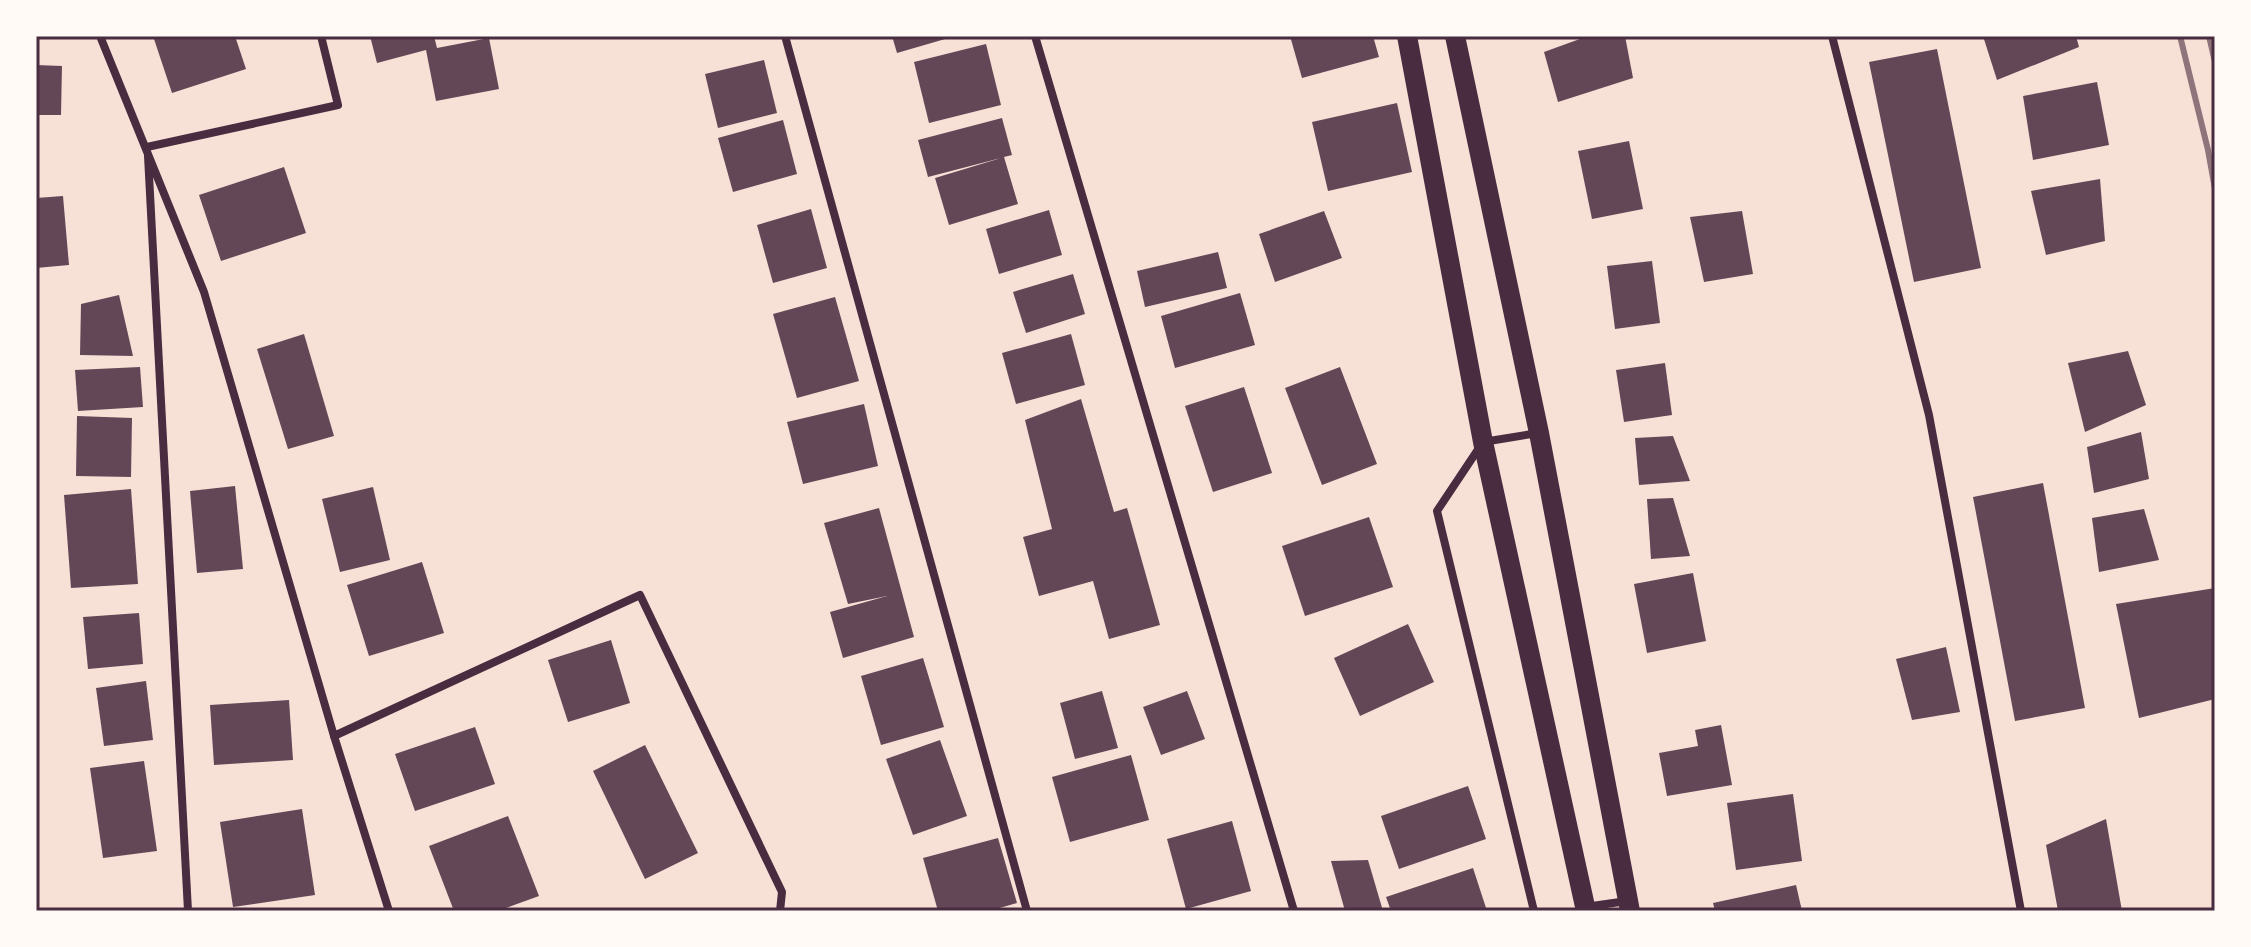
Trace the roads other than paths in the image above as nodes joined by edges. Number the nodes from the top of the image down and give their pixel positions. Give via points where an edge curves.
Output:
1 (100, 36) edge
2 (321, 36) edge
3 (785, 36) edge
4 (1035, 36) edge
5 (1407, 36) edge
6 (1455, 36) edge
7 (1832, 36) edge
8 (147, 147) junction
9 (1539, 433) junction
10 (1483, 442) junction
11 (334, 736) junction
12 (1629, 906) edge
13 (1582, 910) edge
14 (188, 911) edge
15 (389, 911) edge
16 (780, 911) edge
17 (1027, 911) edge
18 (1294, 911) edge
19 (1534, 911) edge
20 (2021, 911) edge

1 - 8 street
2 - 8 street via 338,105
3 - 17 street
4 - 18 street
5 - 10 main road
6 - 9 main road
7 - 20 street via 1929,415
8 - 11 street via 204,292
8 - 14 street
9 - 10 street
9 - 12 main road
10 - 13 main road
10 - 19 street via 1437,511
11 - 15 street
11 - 16 street via 640,595 782,892
12 - 13 street

